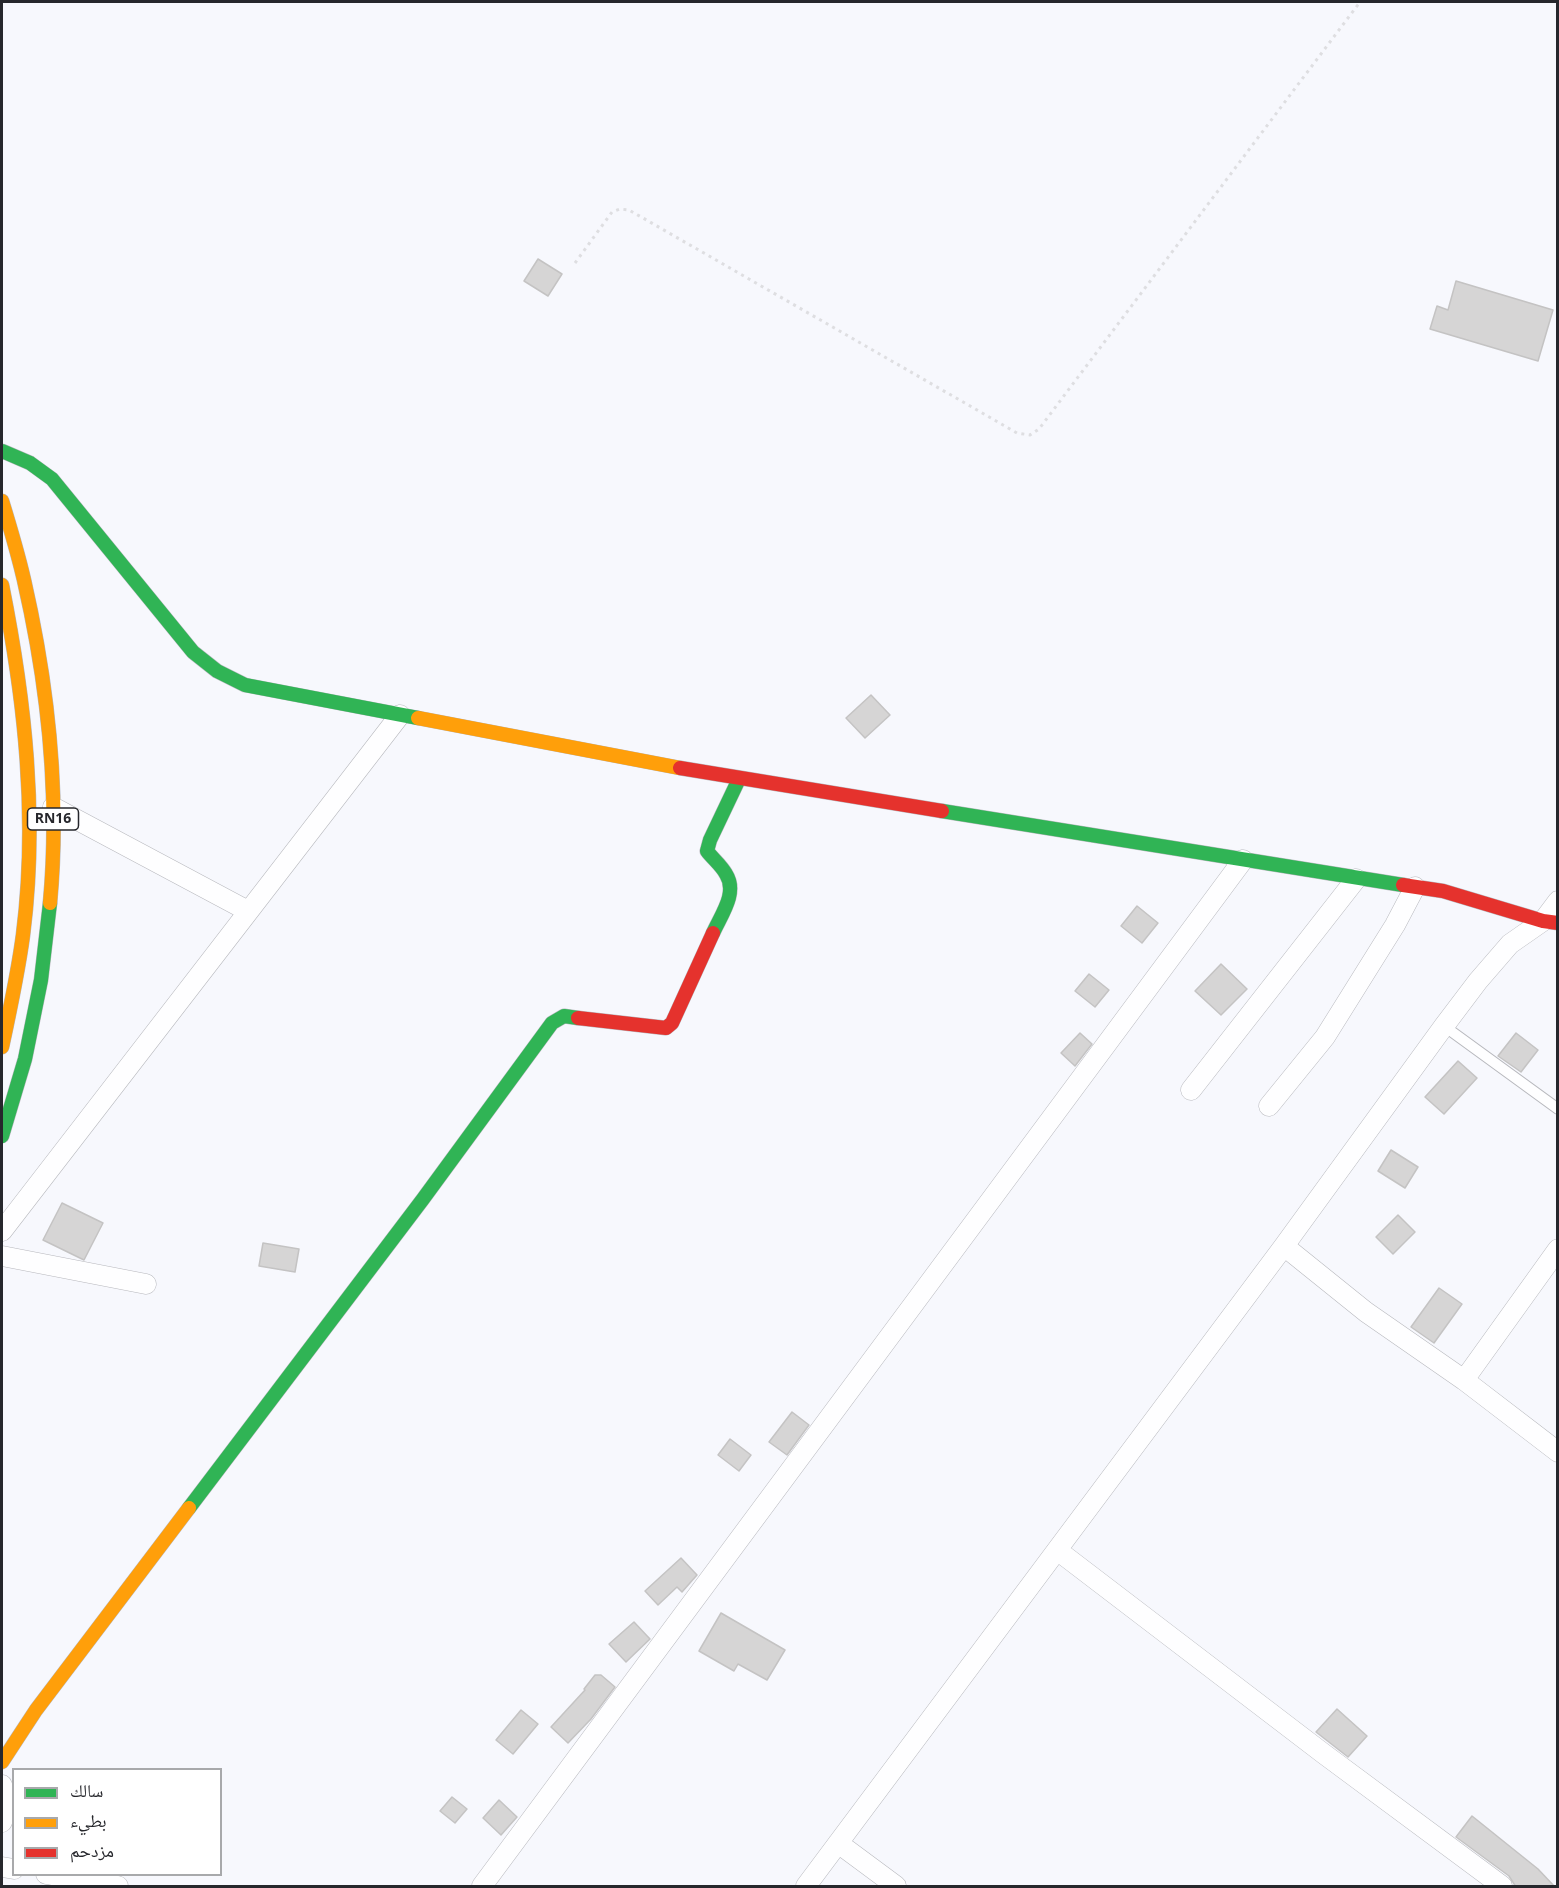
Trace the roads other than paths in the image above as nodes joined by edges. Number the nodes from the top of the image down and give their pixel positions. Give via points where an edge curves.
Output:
1 (2, 451) edge
2 (2, 501) edge
3 (2, 585) edge
4 (400, 715) junction
5 (739, 779) junction
6 (53, 807) junction
7 (1243, 860) junction
8 (1356, 879) junction
9 (1415, 887) junction
10 (1557, 901) edge
11 (249, 911) junction
12 (1550, 922) edge
13 (1444, 1026) junction
14 (2, 1047) edge
15 (1191, 1090) dead end
16 (1269, 1106) dead end
17 (1557, 1109) edge
18 (2, 1136) edge
19 (2, 1231) edge
20 (1284, 1246) junction
21 (1557, 1249) edge
22 (2, 1256) edge
23 (146, 1284) dead end
24 (1464, 1380) junction
25 (1557, 1452) edge
26 (1057, 1550) junction
27 (2, 1762) edge
28 (2, 1785) edge
29 (2, 1822) edge
30 (838, 1843) junction
31 (52, 1876) edge
32 (118, 1887) edge
33 (482, 1887) edge
34 (806, 1887) edge
35 (896, 1887) edge
36 (1502, 1887) edge

1 - 4 main road via 30,463 52,479 183,640 217,671 260,689
2 - 6 main road, RN16 via 38,643 49,724
3 - 14 main road, RN16 via 20,682 29,803 23,923
4 - 5 main road
4 - 11 street
5 - 7 main road
5 - 27 main road via 707,851 726,872 731,894 672,1023 658,1028 564,1017 552,1023 36,1710
6 - 11 street
6 - 18 main road, RN16 via 51,890 41,972 25,1053
7 - 8 main road
7 - 33 street
8 - 9 main road
8 - 15 street
9 - 12 main road via 1443,891
9 - 16 street via 1325,1037
10 - 12 street
11 - 19 street
12 - 13 street via 1510,944
13 - 17 lane
13 - 20 street
20 - 24 street via 1366,1312
20 - 26 street
21 - 24 street
22 - 23 street
24 - 25 street
26 - 30 street
26 - 36 street
28 - 29 street
30 - 34 street
30 - 35 street
31 - 32 street

